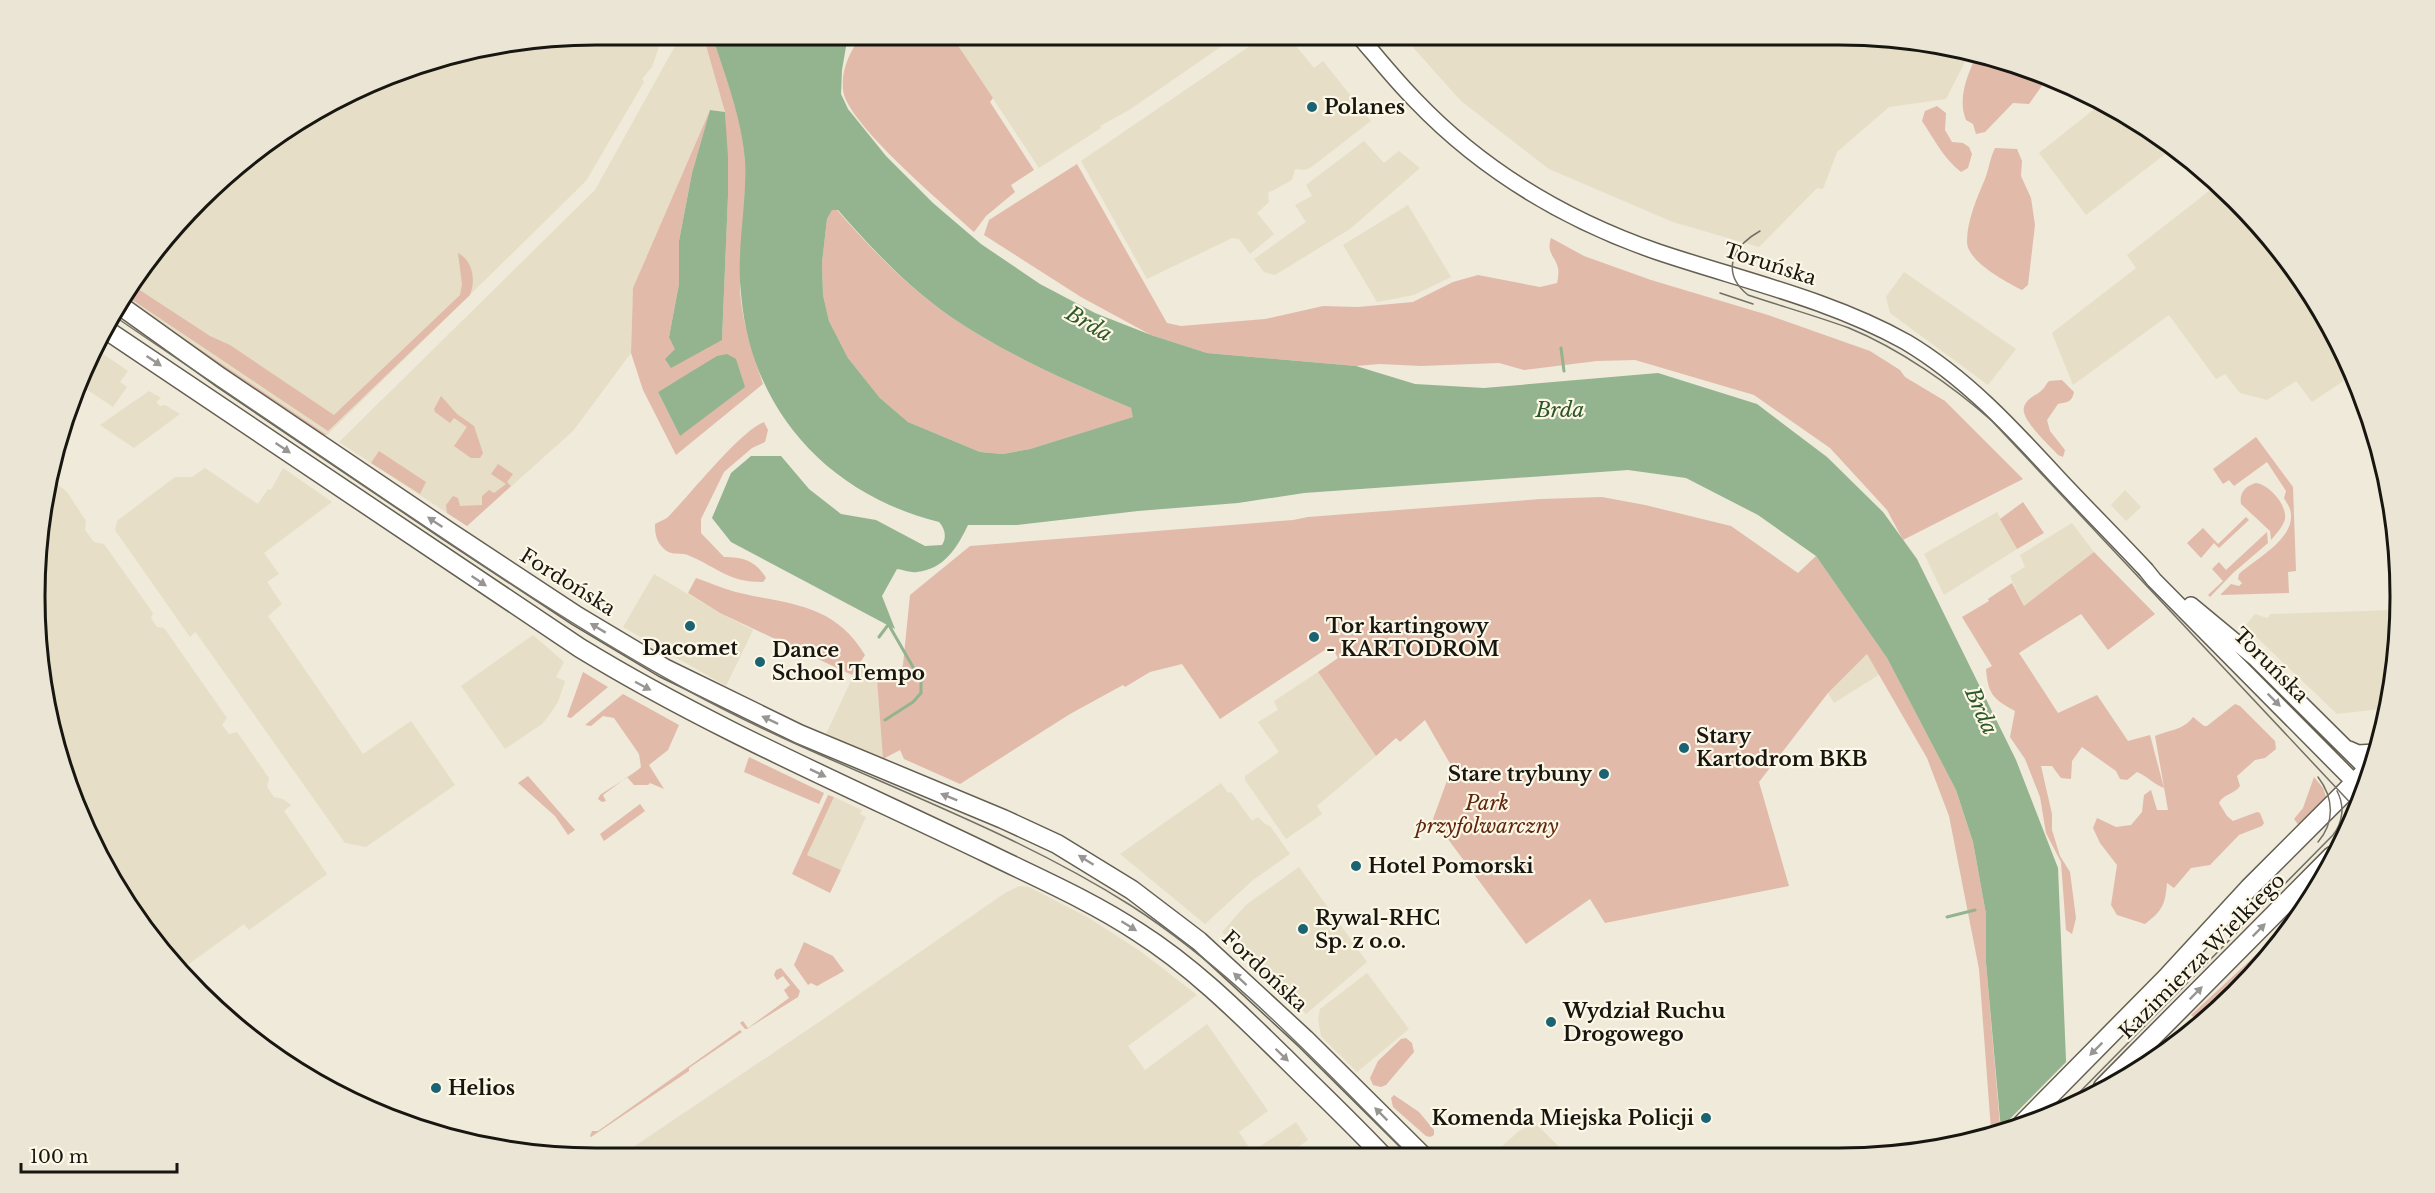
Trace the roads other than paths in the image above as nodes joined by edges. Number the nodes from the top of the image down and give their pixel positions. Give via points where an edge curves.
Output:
1 (1368, 45) edge
2 (126, 310) edge
3 (112, 334) edge
4 (2146, 570) junction
5 (2349, 749) junction
6 (2367, 752) edge
7 (2333, 760) junction
8 (2364, 763) edge
9 (2357, 785) edge
10 (2355, 789) edge
11 (2335, 800) junction
12 (2317, 870) edge
13 (2119, 1071) edge
14 (2034, 1112) edge
15 (1375, 1148) edge
16 (1415, 1148) edge

1 - 4 street, Toruńska via 1439,124 1505,177 1544,202 1637,245 1870,323 1918,350 1997,413
16 -> 2 main road, Fordońska via 1199,941 1132,890 1057,844 800,734 664,668 448,531
3 -> 15 main road via 631,679 1107,912 1188,967
4 - 5 street, Toruńska via 2255,658
4 -> 7 street, Toruńska
5 - 6 street
5 - 8 street, Toruńska
7 - 9 street, Toruńska
7 - 11 street via 2338,783
10 - 11 main road, Kazimierza Wielkiego
11 -> 14 main road, Kazimierza Wielkiego
13 -> 12 main road, Kazimierza Wielkiego

